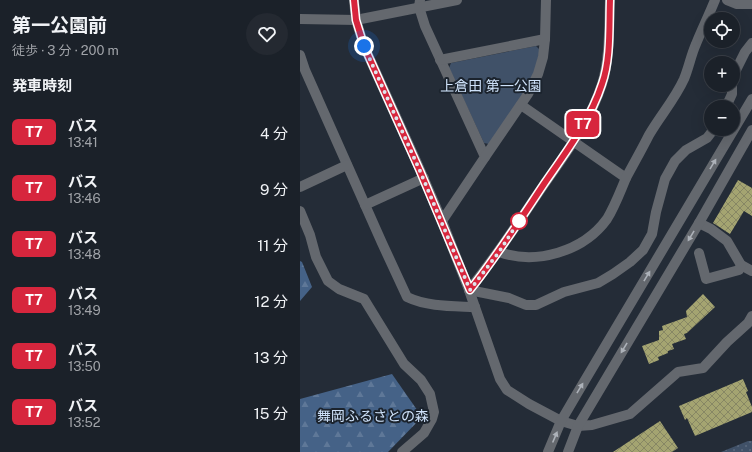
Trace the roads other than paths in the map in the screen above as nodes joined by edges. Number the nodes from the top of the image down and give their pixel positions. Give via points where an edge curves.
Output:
1 (354, 0) edge
2 (457, 0) edge
3 (546, 0) edge
4 (610, 0) edge
5 (716, 0) edge
6 (727, 0) edge
7 (419, 4) edge
8 (752, 4) edge
9 (300, 19) edge
10 (356, 20) junction
11 (545, 39) junction
12 (752, 42) edge
13 (300, 55) edge
14 (440, 60) junction
15 (740, 62) edge
16 (752, 99) edge
17 (521, 104) junction
18 (752, 130) edge
19 (709, 136) edge
20 (574, 140) junction
21 (485, 157) junction
22 (347, 165) junction
23 (424, 178) junction
24 (626, 178) junction
25 (300, 187) edge
26 (365, 205) junction
27 (300, 211) edge
28 (442, 221) junction
29 (699, 223) junction
30 (499, 252) junction
31 (699, 254) dead end
32 (741, 265) junction
33 (752, 271) edge
34 (470, 290) junction
35 (475, 307) junction
36 (752, 316) edge
37 (561, 421) junction
38 (578, 426) junction
39 (402, 452) edge
40 (548, 452) edge
41 (568, 452) edge

1 - 10 street
2 - 7 street
3 - 11 street
4 - 20 street via 610,31 603,83 594,106
5 - 24 street via 696,42 676,95 651,132
6 - 8 street via 737,4
7 - 10 street
7 - 14 street via 425,26
9 - 10 street
10 - 23 street via 364,46
11 - 14 street
11 - 17 street via 538,74
12 - 15 street
13 - 22 street
14 - 21 street
37 -> 16 street
17 - 20 street
17 - 21 street
18 - 29 street
19 - 34 street via 686,150 675,161 665,179 652,234 643,250 613,274 598,283 564,292 536,305 526,305 509,298
20 - 24 street
20 - 30 street
21 - 28 street
22 - 25 street
22 - 26 street
23 - 26 street
23 - 28 street
24 - 30 street via 606,220 575,246 541,257 510,256
26 - 35 street via 407,297 418,302
27 - 39 street via 316,257 328,281 339,289 364,299 404,364 430,394 434,412 432,419 424,433
28 - 34 street
29 - 32 street via 727,241
29 -> 38 street
30 - 34 street
31 - 32 street via 706,280 739,270
32 - 33 street
34 - 35 street
35 - 37 street via 500,379 507,390
36 - 38 street via 703,368 678,372 630,414 592,425
37 - 38 street
40 -> 37 street
38 - 41 street

